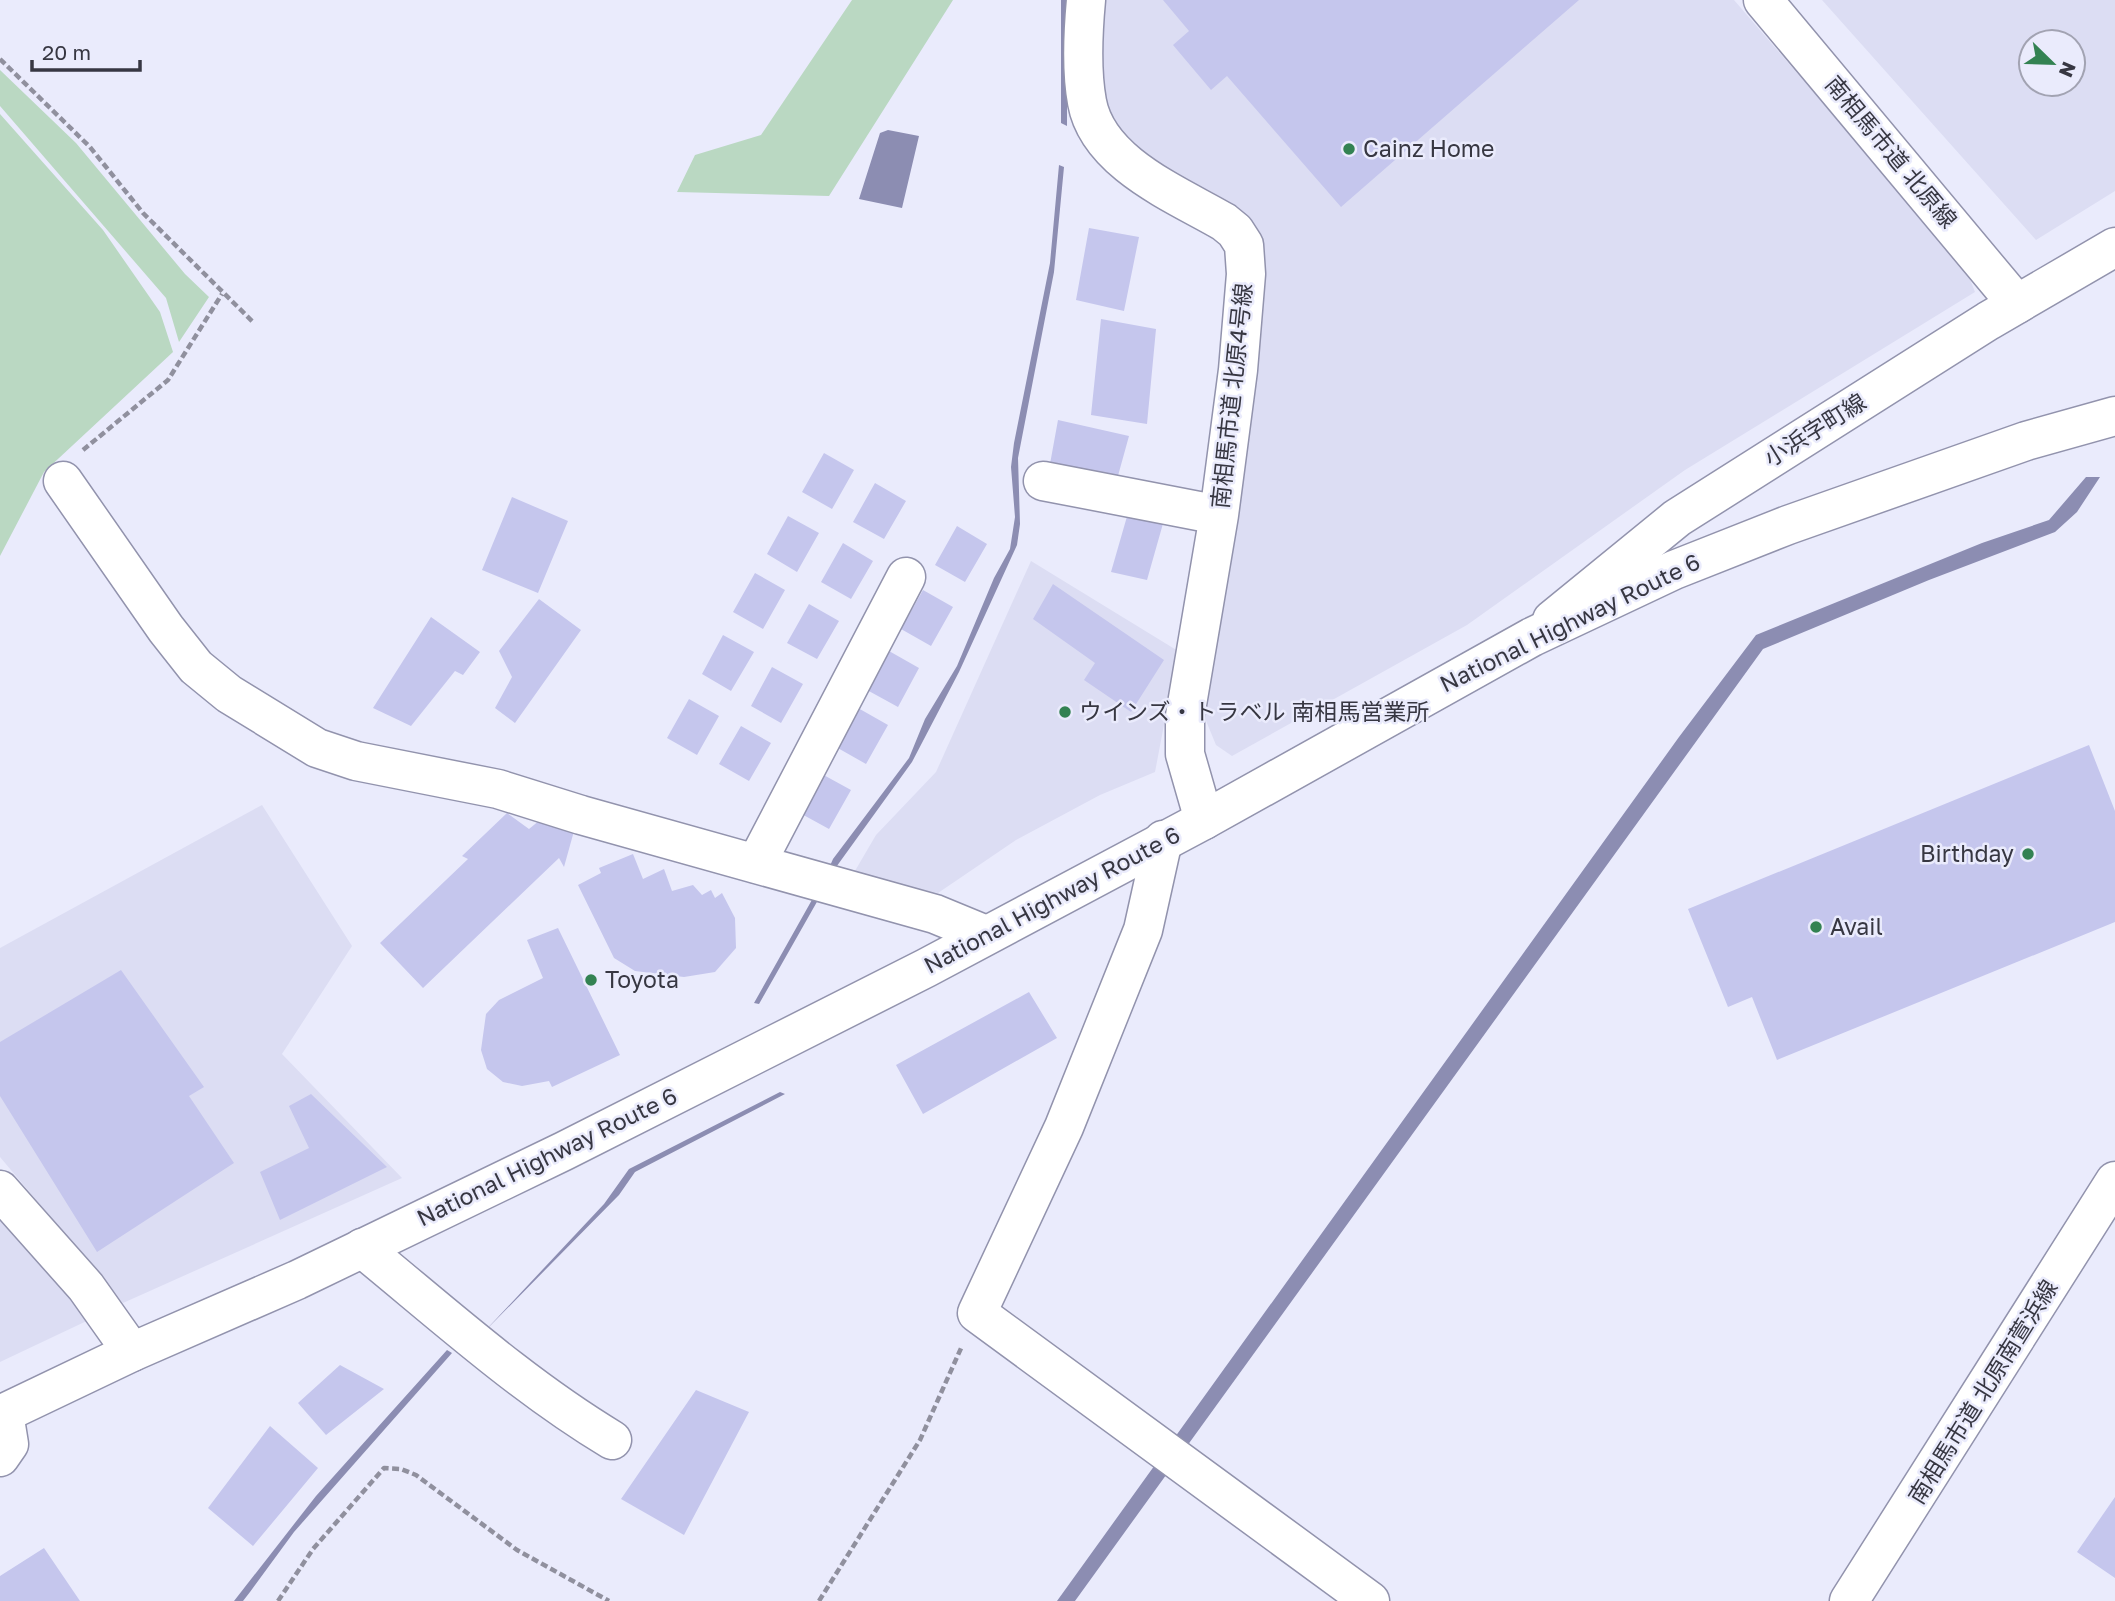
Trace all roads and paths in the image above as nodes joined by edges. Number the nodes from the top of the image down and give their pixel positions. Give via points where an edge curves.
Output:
1 (1086, 0) edge
2 (1763, 0) edge
3 (0, 60) edge
4 (2115, 247) edge
5 (222, 294) junction
6 (2017, 304) junction
7 (253, 322) dead end
8 (2115, 416) edge
9 (64, 481) joint
10 (1042, 481) dead end
11 (1219, 515) junction
12 (906, 577) dead end
13 (1531, 637) junction
14 (1204, 820) junction
15 (1163, 840) junction
16 (756, 864) junction
17 (986, 935) junction
18 (2115, 1181) edge
19 (0, 1191) edge
20 (362, 1248) junction
21 (977, 1313) junction
22 (132, 1352) junction
23 (2, 1414) edge
24 (612, 1440) dead end
25 (0, 1457) edge
26 (278, 1601) edge
27 (609, 1601) edge
28 (819, 1601) edge
29 (1370, 1601) edge
30 (1849, 1601) edge

1 - 11 main road, 南相馬市道 北原4号線 via 1087,102 1103,135 1129,164 1224,222 1244,245 1238,370
2 - 6 main road, 南相馬市道 北原線
3 - 5 path via 90,146 143,213
4 - 6 main road, 小浜字町線
5 - 7 path
5 - 9 path via 168,380 63,469
6 - 13 main road, 小浜字町線 via 1677,518
8 - 13 main road, National Highway Route 6 via 2026,441 1788,525 1674,570
9 - 16 main road via 196,667 229,694 317,748 356,761 498,789
10 - 11 main road
11 - 14 main road, 南相馬市道 北原4号線 via 1185,716 1185,754
12 - 16 main road
13 - 14 main road, National Highway Route 6
14 - 15 main road, National Highway Route 6
15 - 17 main road, National Highway Route 6
15 - 21 main road via 1143,930 1064,1127
16 - 17 main road via 935,915
17 - 20 main road, National Highway Route 6 via 564,1151
18 - 30 main road, 南相馬市道 北原南萱浜線
19 - 22 main road via 86,1287
20 - 22 main road, National Highway Route 6
20 - 24 main road via 491,1357
21 - 28 path via 920,1440
21 - 29 main road
22 - 23 main road, National Highway Route 6
23 - 25 main road via 9,1444
26 - 27 path via 313,1549 384,1468 416,1475 517,1549

